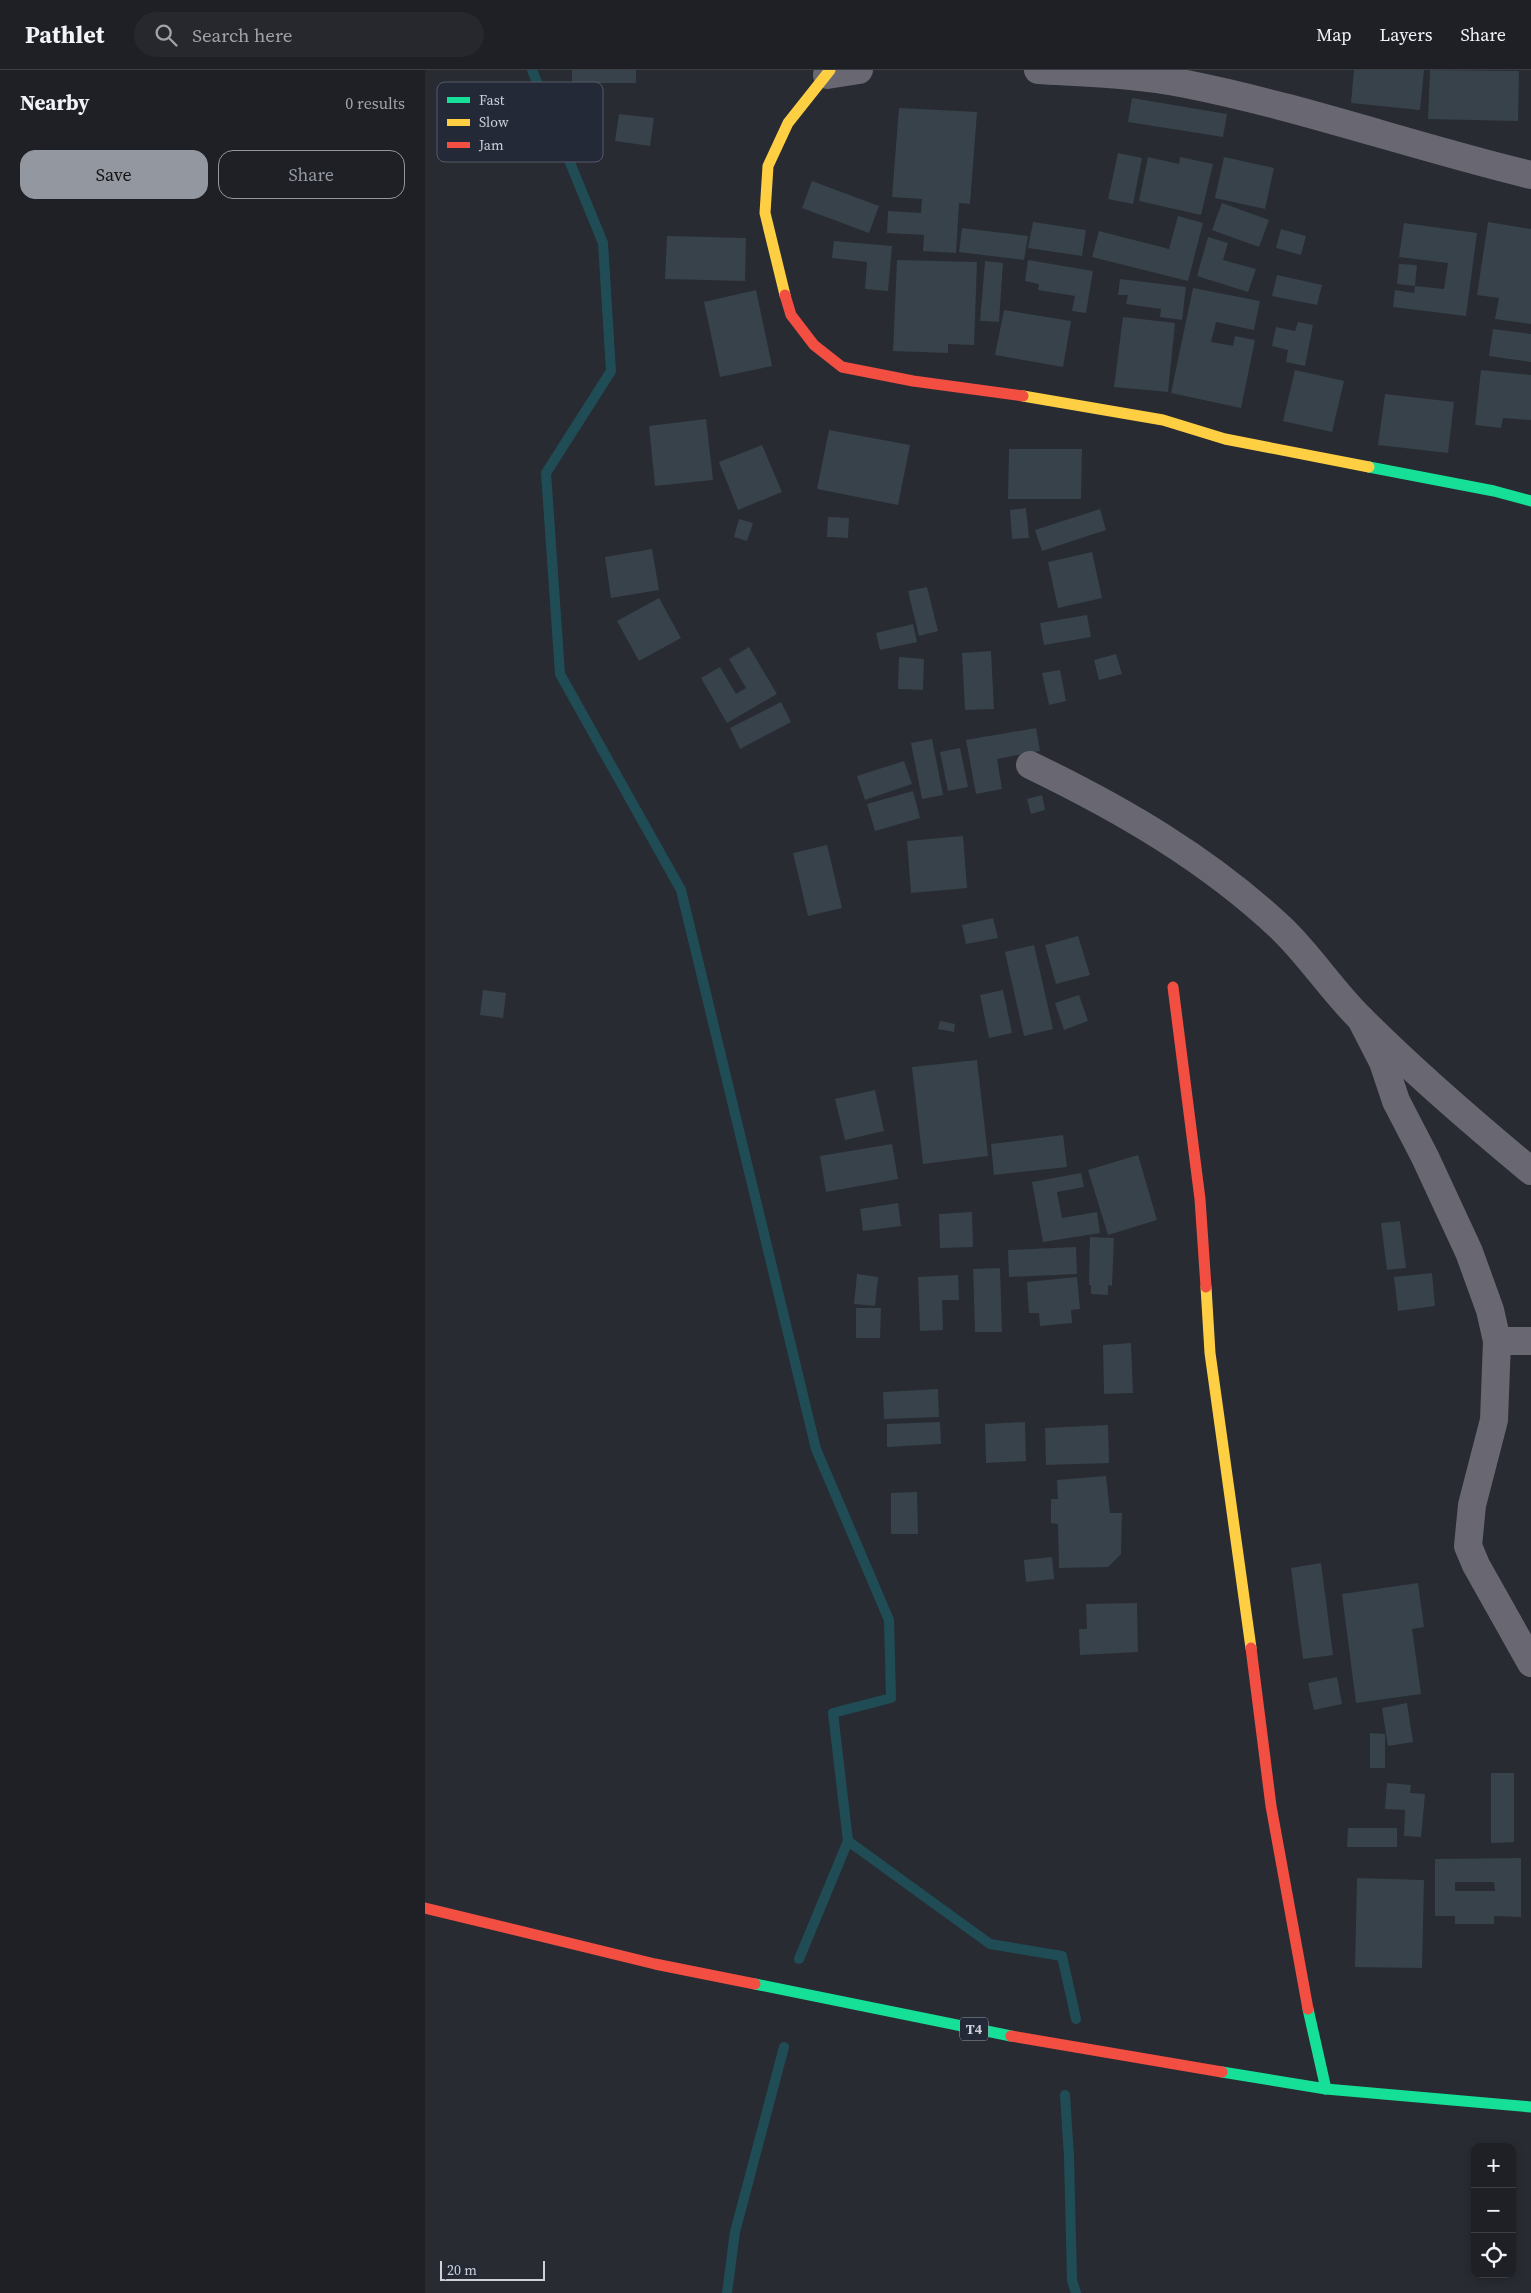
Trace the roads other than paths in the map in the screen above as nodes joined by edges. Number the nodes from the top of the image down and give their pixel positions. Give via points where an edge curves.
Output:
1 (859, 70) edge
2 (1038, 70) edge
3 (828, 73) edge
4 (1531, 175) edge
5 (1531, 501) edge
6 (1030, 765) dead end
7 (1173, 987) dead end
8 (1361, 1019) junction
9 (1531, 1170) edge
10 (1531, 1340) edge
11 (1497, 1341) junction
12 (1531, 1663) edge
13 (425, 1908) edge
14 (1326, 2089) junction
15 (1531, 2107) edge

1 - 3 street
2 - 4 street via 1184,84
3 - 5 main road via 788,123 768,166 765,213 791,315 814,345 842,367 1154,419 1225,440 1494,491
6 - 8 street via 1129,816 1221,878 1282,930
7 - 14 main road via 1200,1199 1210,1352 1271,1806 1312,2032
8 - 9 street via 1483,1131
8 - 11 street via 1383,1062 1396,1101 1469,1252 1490,1310
10 - 11 street
11 - 12 street via 1494,1420 1472,1506 1468,1546 1475,1565
13 - 14 main road, T4 via 655,1964 812,1996 1072,2048
14 - 15 main road, T4

